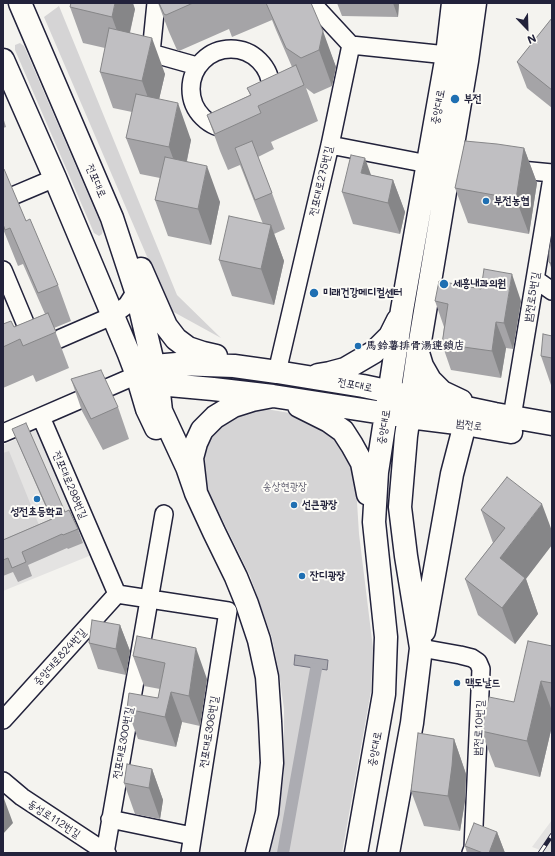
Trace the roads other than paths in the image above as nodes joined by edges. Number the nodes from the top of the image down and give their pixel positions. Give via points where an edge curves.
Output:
1 (156, 3) edge
2 (312, 3) edge
3 (454, 3) edge
4 (475, 3) edge
5 (482, 3) edge
6 (23, 4) edge
7 (471, 31) junction
8 (351, 45) junction
9 (447, 55) junction
10 (3, 60) edge
11 (197, 66) junction
12 (330, 145) junction
13 (428, 164) junction
14 (497, 168) edge
15 (552, 173) edge
16 (55, 178) junction
17 (552, 178) edge
18 (3, 200) edge
19 (112, 218) junction
20 (3, 270) edge
21 (535, 279) junction
22 (136, 291) junction
23 (552, 291) edge
24 (402, 310) junction
25 (112, 316) junction
26 (418, 353) junction
27 (234, 366) junction
28 (277, 372) junction
29 (150, 375) junction
30 (306, 377) junction
31 (390, 391) junction
32 (279, 397) junction
33 (410, 406) junction
34 (386, 413) junction
35 (41, 417) junction
36 (472, 417) junction
37 (512, 417) junction
38 (552, 424) edge
39 (3, 434) edge
40 (552, 439) edge
41 (196, 493) junction
42 (164, 514) dead end
43 (374, 522) junction
44 (117, 594) junction
45 (148, 599) junction
46 (237, 608) junction
47 (421, 648) junction
48 (3, 720) edge
49 (3, 781) edge
50 (110, 820) junction
51 (192, 836) junction
52 (106, 853) edge
53 (190, 853) edge
54 (257, 853) edge
55 (356, 853) edge
56 (388, 853) edge
57 (471, 853) edge

1 - 11 street via 151,53
2 - 8 street
3 - 9 main road, 중앙대로
4 - 7 main road, 중앙대로
5 - 7 street
6 - 19 main road, 전포대로
7 - 26 main road, 중앙대로 via 458,163
8 - 9 street
8 - 12 street, 전포대로275번길
9 - 13 main road, 중앙대로
10 - 16 main road, 전포대로
11 - 11 street via 190,84 192,104 203,120 221,129 240,129 258,120 269,104 272,85 265,66 250,53 231,48 212,53
12 - 13 street
12 - 28 street, 전포대로275번길
13 - 24 main road, 중앙대로
14 - 15 street
16 - 18 street
16 - 25 main road, 전포대로
17 - 21 street, 범전로5번길
19 - 22 main road, 전포대로
19 - 27 main road via 130,244 166,326 176,340 188,348 221,356
20 - 25 street via 36,349
21 - 23 street
21 - 37 street, 범전로5번길
22 - 25 street via 126,305
22 - 29 main road, 전포대로
24 - 30 main road via 390,336 374,352 345,369
24 - 31 main road, 중앙대로
25 - 29 main road, 전포대로 via 129,354
26 - 33 main road, 중앙대로
26 - 36 main road via 430,380
27 - 28 main road, 전포대로
27 - 29 main road, 전포대로 via 178,364
28 - 30 main road, 전포대로
29 - 32 main road, 전포대로 via 213,389
29 - 35 street
29 - 41 main road, 전포대로 via 147,409 176,470
30 - 31 main road, 전포대로
31 - 33 main road, 범전로
31 - 34 main road, 중앙대로
32 - 34 main road, 전포대로
32 - 41 main road via 252,400 233,406 215,417 202,430 192,458
32 - 43 main road via 329,421 343,431 362,463
33 - 34 main road, 범전로
33 - 36 main road, 범전로
33 - 47 main road, 중앙대로 via 400,507
34 - 43 main road, 중앙대로 via 377,472
35 - 39 street
35 - 44 street, 전포대로298번길
36 - 37 main road, 범전로
36 - 40 main road, 범전로
36 - 47 main road via 452,474
37 - 38 main road, 범전로
41 - 46 main road via 236,577
42 - 45 street, 전포대로300번길
43 - 55 main road, 중앙대로 via 386,637 384,694
44 - 45 street
44 - 48 street, 중앙대로824번길
45 - 46 street
45 - 50 street, 전포대로300번길
46 - 51 street, 전포대로306번길
46 - 54 main road via 259,640 267,677 272,763 267,813
47 - 56 main road, 중앙대로 via 412,723
47 - 57 street, 범전로10번길 via 472,658 478,662 481,669
49 - 52 street, 동성로112번길 via 22,797
50 - 51 street
50 - 52 street, 전포대로300번길
51 - 53 street, 전포대로306번길

